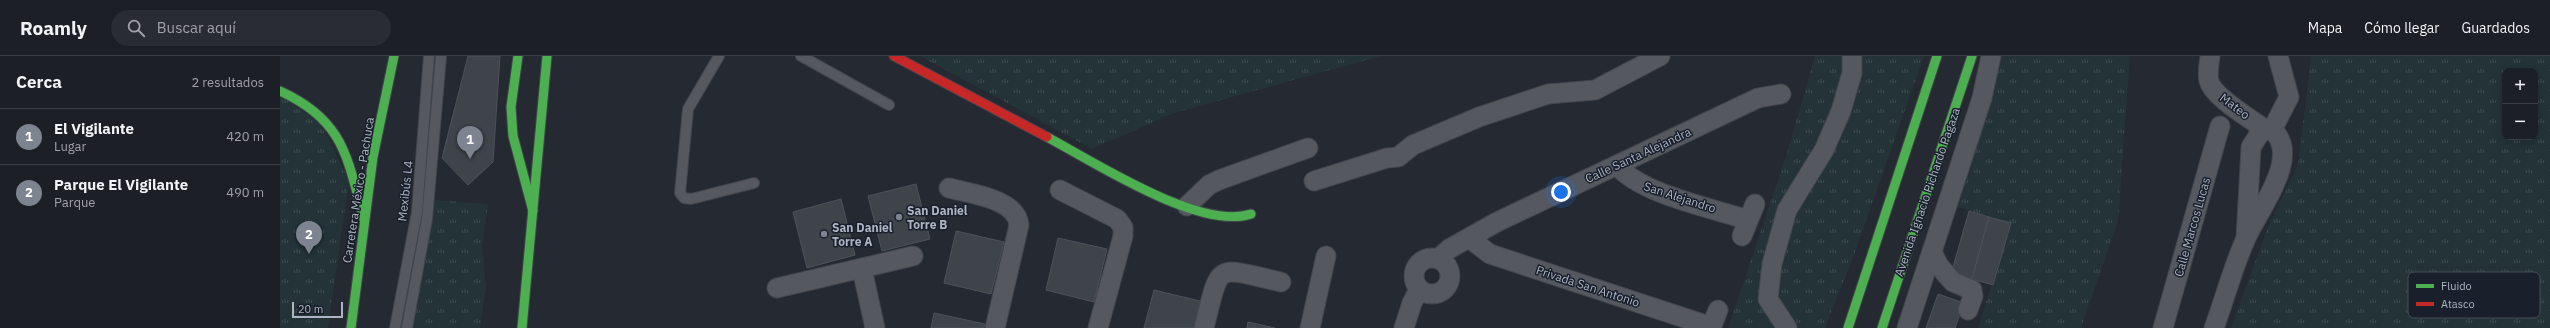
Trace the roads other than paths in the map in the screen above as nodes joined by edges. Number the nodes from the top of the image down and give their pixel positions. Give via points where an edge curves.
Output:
1 (394, 56) edge
2 (429, 56) edge
3 (441, 56) edge
4 (518, 56) edge
5 (547, 56) edge
6 (719, 56) edge
7 (801, 56) edge
8 (894, 56) edge
9 (1660, 56) edge
10 (1852, 56) edge
11 (1937, 56) edge
12 (1972, 56) edge
13 (1991, 56) edge
14 (2210, 56) edge
15 (2278, 56) edge
16 (280, 90) edge
17 (1781, 94) dead end
18 (888, 105) dead end
19 (2220, 126) dead end
20 (2268, 130) junction
21 (1308, 148) dead end
22 (1617, 165) junction
23 (1314, 181) dead end
24 (754, 183) dead end
25 (950, 188) dead end
26 (1060, 190) dead end
27 (1187, 206) junction
28 (533, 211) junction
29 (1251, 214) dead end
30 (364, 219) junction
31 (1748, 220) dead end
32 (1469, 238) junction
33 (2246, 238) junction
34 (1932, 252) junction
35 (913, 256) dead end
36 (1326, 256) dead end
37 (1438, 259) junction
38 (862, 269) junction
39 (1864, 278) junction
40 (1281, 282) dead end
41 (1953, 282) junction
42 (777, 288) dead end
43 (1420, 288) junction
44 (1918, 296) junction
45 (1968, 310) dead end
46 (1714, 322) edge
47 (351, 328) edge
48 (395, 328) edge
49 (407, 328) edge
50 (522, 328) edge
51 (875, 328) edge
52 (995, 328) edge
53 (1098, 328) edge
54 (1204, 328) edge
55 (1310, 328) edge
56 (1404, 328) edge
57 (1787, 328) edge
58 (1837, 328) edge
59 (1848, 328) edge
60 (1882, 328) edge
61 (1907, 328) edge
62 (2163, 328) edge
63 (2214, 328) edge

1 - 30 main road, Carretera México - Pachuca
2 - 48 lane, Mexibús L4 via 417,212
3 - 49 lane, Mexibús L4 via 427,219
4 - 28 main road via 511,107 512,136
5 - 28 main road
6 - 24 lane via 688,109 680,193 684,198 691,199
7 - 18 lane
8 - 27 main road via 1176,205
9 - 23 street via 1595,90 1548,94 1457,126 1413,145 1398,157 1387,158
10 - 57 street via 1852,73 1841,111 1824,150 1787,210 1772,264 1768,299
11 - 39 main road
12 - 60 main road, Avenida Ignacio Pichardo Pagaza
13 - 34 street, Avenida Ignacio Pichardo Pagaza via 1982,98
14 - 20 street, Mateo via 2209,82 2213,88 2226,101
15 - 20 street via 2289,97
16 - 30 main road via 308,104 328,122 346,159
17 - 22 street, Calle Santa Alejandra via 1758,98
19 - 62 street, Calle Marcos Lucas
20 - 33 street via 2254,141 2249,159
20 - 33 street via 2282,148 2281,168 2278,180
21 - 27 street via 1219,180 1209,185
22 - 31 street, San Alejandro via 1640,185
22 - 32 street, Calle Santa Alejandra
25 - 52 street via 1007,204 1018,218 1019,225
26 - 53 street via 1117,219 1123,226 1123,236
27 - 29 main road via 1222,218 1241,218
28 - 50 main road
30 - 47 main road, Carretera México - Pachuca
32 - 37 street, Calle Santa Alejandra via 1449,249
32 - 46 street, Privada San Antonio via 1490,254
33 - 63 street
34 - 41 street via 1939,266
34 - 44 street, Avenida Ignacio Pichardo Pagaza
35 - 38 street
36 - 55 street
37 - 43 street via 1422,260 1415,269 1414,279
37 - 43 street via 1443,262 1449,273 1447,285 1443,290 1431,293
38 - 42 street
38 - 51 street
39 - 58 main road
39 - 59 main road
40 - 54 street via 1230,270 1221,274 1216,280
41 - 44 street via 1931,288
41 - 45 street via 1972,290 1973,296
43 - 56 street
44 - 61 street, Avenida Ignacio Pichardo Pagaza

